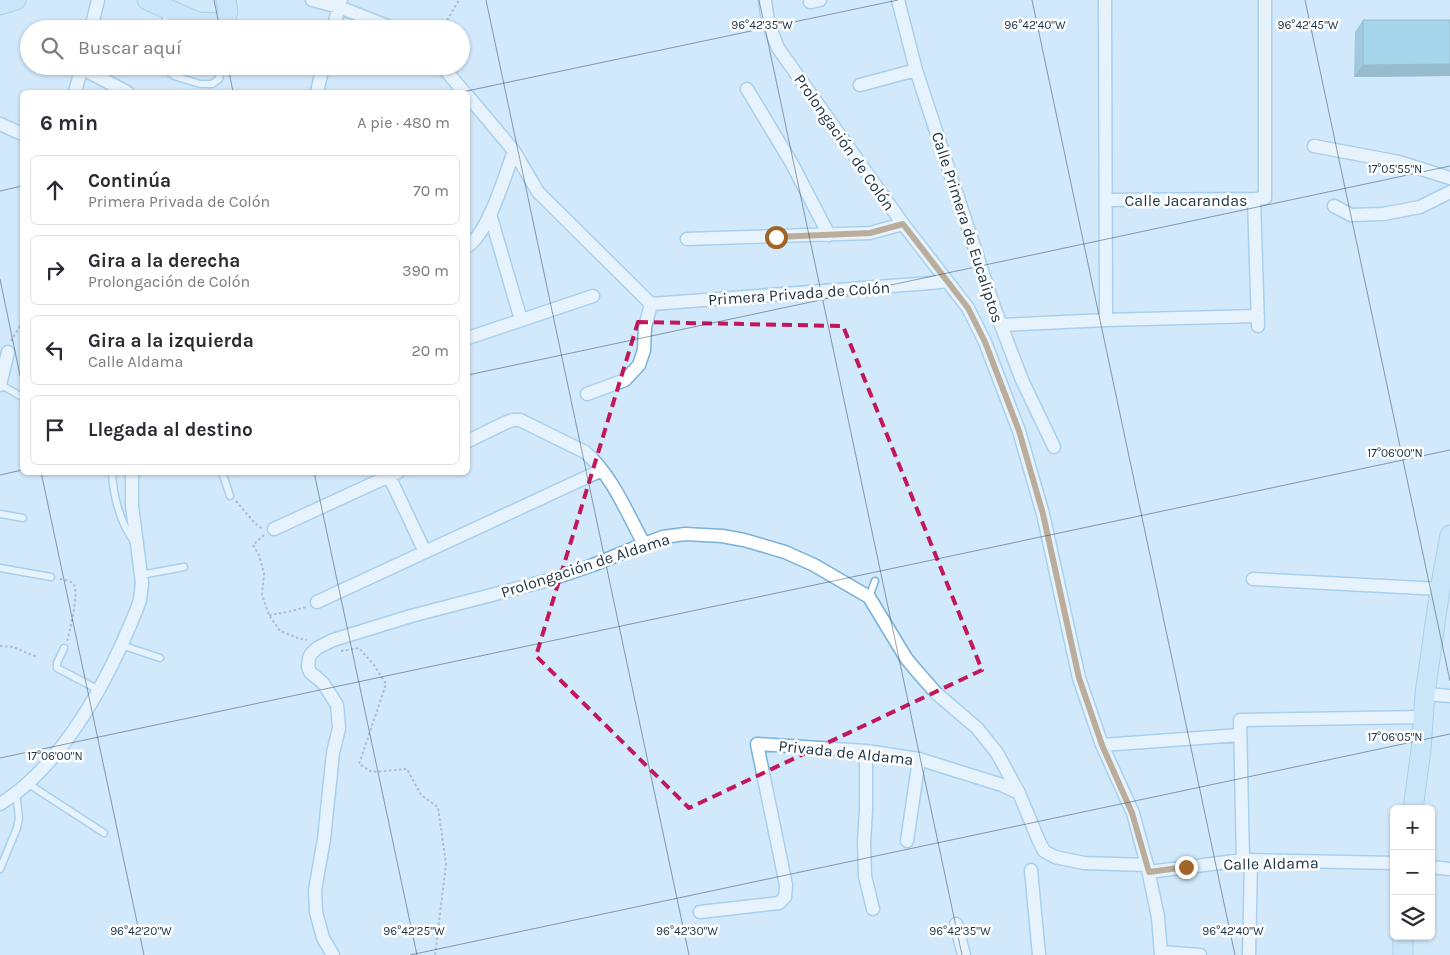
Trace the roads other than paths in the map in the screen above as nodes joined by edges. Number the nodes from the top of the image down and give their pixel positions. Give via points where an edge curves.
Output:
1 (16, 0) edge
2 (98, 0) edge
3 (147, 0) edge
4 (226, 0) edge
5 (312, 0) edge
6 (765, 0) edge
7 (898, 0) edge
8 (1106, 0) edge
9 (1265, 0) edge
10 (340, 3) edge
11 (0, 5) edge
12 (170, 10) junction
13 (93, 20) edge
14 (166, 20) edge
15 (193, 20) edge
16 (224, 20) edge
17 (335, 20) edge
18 (376, 20) edge
19 (916, 70) junction
20 (78, 75) edge
21 (95, 75) edge
22 (173, 75) edge
23 (220, 75) edge
24 (322, 75) edge
25 (450, 75) edge
26 (860, 85) dead end
27 (747, 89) dead end
28 (75, 90) edge
29 (124, 90) edge
30 (318, 90) edge
31 (462, 90) edge
32 (470, 98) edge
33 (0, 124) edge
34 (20, 133) edge
35 (1314, 146) dead end
36 (514, 151) junction
37 (1450, 178) edge
38 (1450, 192) edge
39 (1260, 199) junction
40 (1107, 200) junction
41 (1334, 206) dead end
42 (490, 214) junction
43 (903, 224) junction
44 (829, 235) junction
45 (687, 239) dead end
46 (470, 244) edge
47 (947, 281) junction
48 (593, 296) dead end
49 (651, 304) junction
50 (521, 320) junction
51 (1106, 320) junction
52 (1001, 325) junction
53 (470, 337) edge
54 (8, 352) dead end
55 (0, 385) edge
56 (587, 394) dead end
57 (20, 396) edge
58 (470, 439) edge
59 (1054, 447) dead end
60 (602, 470) junction
61 (112, 475) edge
62 (132, 475) edge
63 (223, 475) edge
64 (391, 475) edge
65 (393, 475) edge
66 (230, 496) road end
67 (0, 514) edge
68 (23, 518) dead end
69 (274, 529) dead end
70 (1450, 535) edge
71 (137, 544) junction
72 (644, 544) junction
73 (425, 552) junction
74 (184, 567) dead end
75 (0, 568) edge
76 (141, 575) junction
77 (51, 577) road end
78 (1253, 578) dead end
79 (875, 581) dead end
80 (1440, 589) junction
81 (869, 597) junction
82 (317, 602) road end
83 (121, 645) junction
84 (64, 648) road end
85 (160, 658) dead end
86 (99, 690) junction
87 (1425, 694) junction
88 (1450, 696) edge
89 (1424, 717) junction
90 (1240, 735) junction
91 (1102, 745) junction
92 (866, 751) junction
93 (919, 759) junction
94 (27, 783) junction
95 (16, 793) junction
96 (1019, 793) junction
97 (0, 804) edge
98 (1413, 805) edge
99 (104, 833) dead end
100 (906, 841) dead end
101 (1247, 860) junction
102 (1390, 863) edge
103 (1435, 867) edge
104 (1148, 868) junction
105 (0, 869) edge
106 (1450, 869) edge
107 (1032, 870) dead end
108 (873, 908) dead end
109 (700, 912) dead end
110 (956, 924) dead end
111 (1403, 940) edge
112 (1161, 953) edge
113 (333, 955) edge
114 (964, 955) edge
115 (1039, 955) edge
116 (1200, 955) edge
117 (1248, 955) edge
118 (1403, 955) edge

1 - 11 street
2 - 13 street
3 - 12 street
4 - 16 street via 228,12
5 - 10 street
6 - 43 street, Prolongación de Colón via 768,22 778,48
7 - 19 street, Calle Primera de Eucaliptos
8 - 40 street
9 - 39 street
10 - 17 street
10 - 18 street
12 - 14 lane
12 - 15 street
19 - 26 street
19 - 52 street, Calle Primera de Eucaliptos
20 - 28 street
21 - 29 street
22 - 23 lane via 200,84 212,84
24 - 30 street
25 - 31 street
27 - 44 street via 791,162
32 - 36 street
33 - 34 street
35 - 37 street via 1399,162
36 - 42 street
36 - 49 street via 538,192
38 - 41 street via 1420,207 1383,214 1351,214
39 - 40 street, Calle Jacarandas
39 - 51 street via 1258,321
40 - 51 street
42 - 46 street
42 - 50 street
43 - 44 street via 870,233
43 - 47 street, Prolongación de Colón
44 - 45 street
47 - 49 street, Primera Privada de Colón
47 - 91 street, Prolongación de Colón via 968,308 985,342 1019,431 1043,514 1079,678
48 - 50 street
49 - 56 street via 640,365 625,380
50 - 53 street
51 - 52 street
52 - 59 street, Calle Primera de Eucaliptos via 1022,380
54 - 55 street
55 - 57 lane
58 - 60 street via 507,422 520,420 585,452
60 - 72 street
60 - 73 street
61 - 71 lane via 115,497 126,529
62 - 71 street
63 - 66 lane
64 - 69 street
65 - 73 street
67 - 68 lane
70 - 80 street
71 - 76 street
72 - 81 street, Prolongación de Aldama via 685,534 744,540 800,558
72 - 113 street, Prolongación de Aldama via 549,580 411,616 325,643 311,654 310,672 323,682 337,705 339,728 315,890 316,912 323,938
73 - 82 street
74 - 76 lane
75 - 77 lane
76 - 83 street via 140,600
78 - 80 street
79 - 81 lane
80 - 87 street
81 - 96 street, Prolongación de Aldama via 906,658 930,687 977,728 997,753
83 - 85 lane
83 - 86 street
84 - 86 lane via 58,668
86 - 94 street via 55,754
87 - 88 street
87 - 89 street
89 - 90 street via 1240,720
89 - 98 street
90 - 91 street
90 - 101 street
91 - 104 street, Prolongación de Colón via 1132,813
92 - 93 street, Privada de Aldama
92 - 108 street via 865,876
92 - 109 street, Privada de Aldama via 758,744 786,885 785,898 779,902
93 - 96 street, Privada de Aldama
93 - 100 street
94 - 95 street
94 - 99 lane
95 - 97 street
95 - 105 lane via 17,828
96 - 104 street, Prolongación de Aldama via 1041,846 1049,854 1066,860
101 - 102 street, Calle Aldama
101 - 104 street, Calle Aldama
101 - 117 street
103 - 106 street
104 - 112 street, Prolongación de Colón
107 - 115 street
110 - 114 street
111 - 118 street
112 - 116 street

